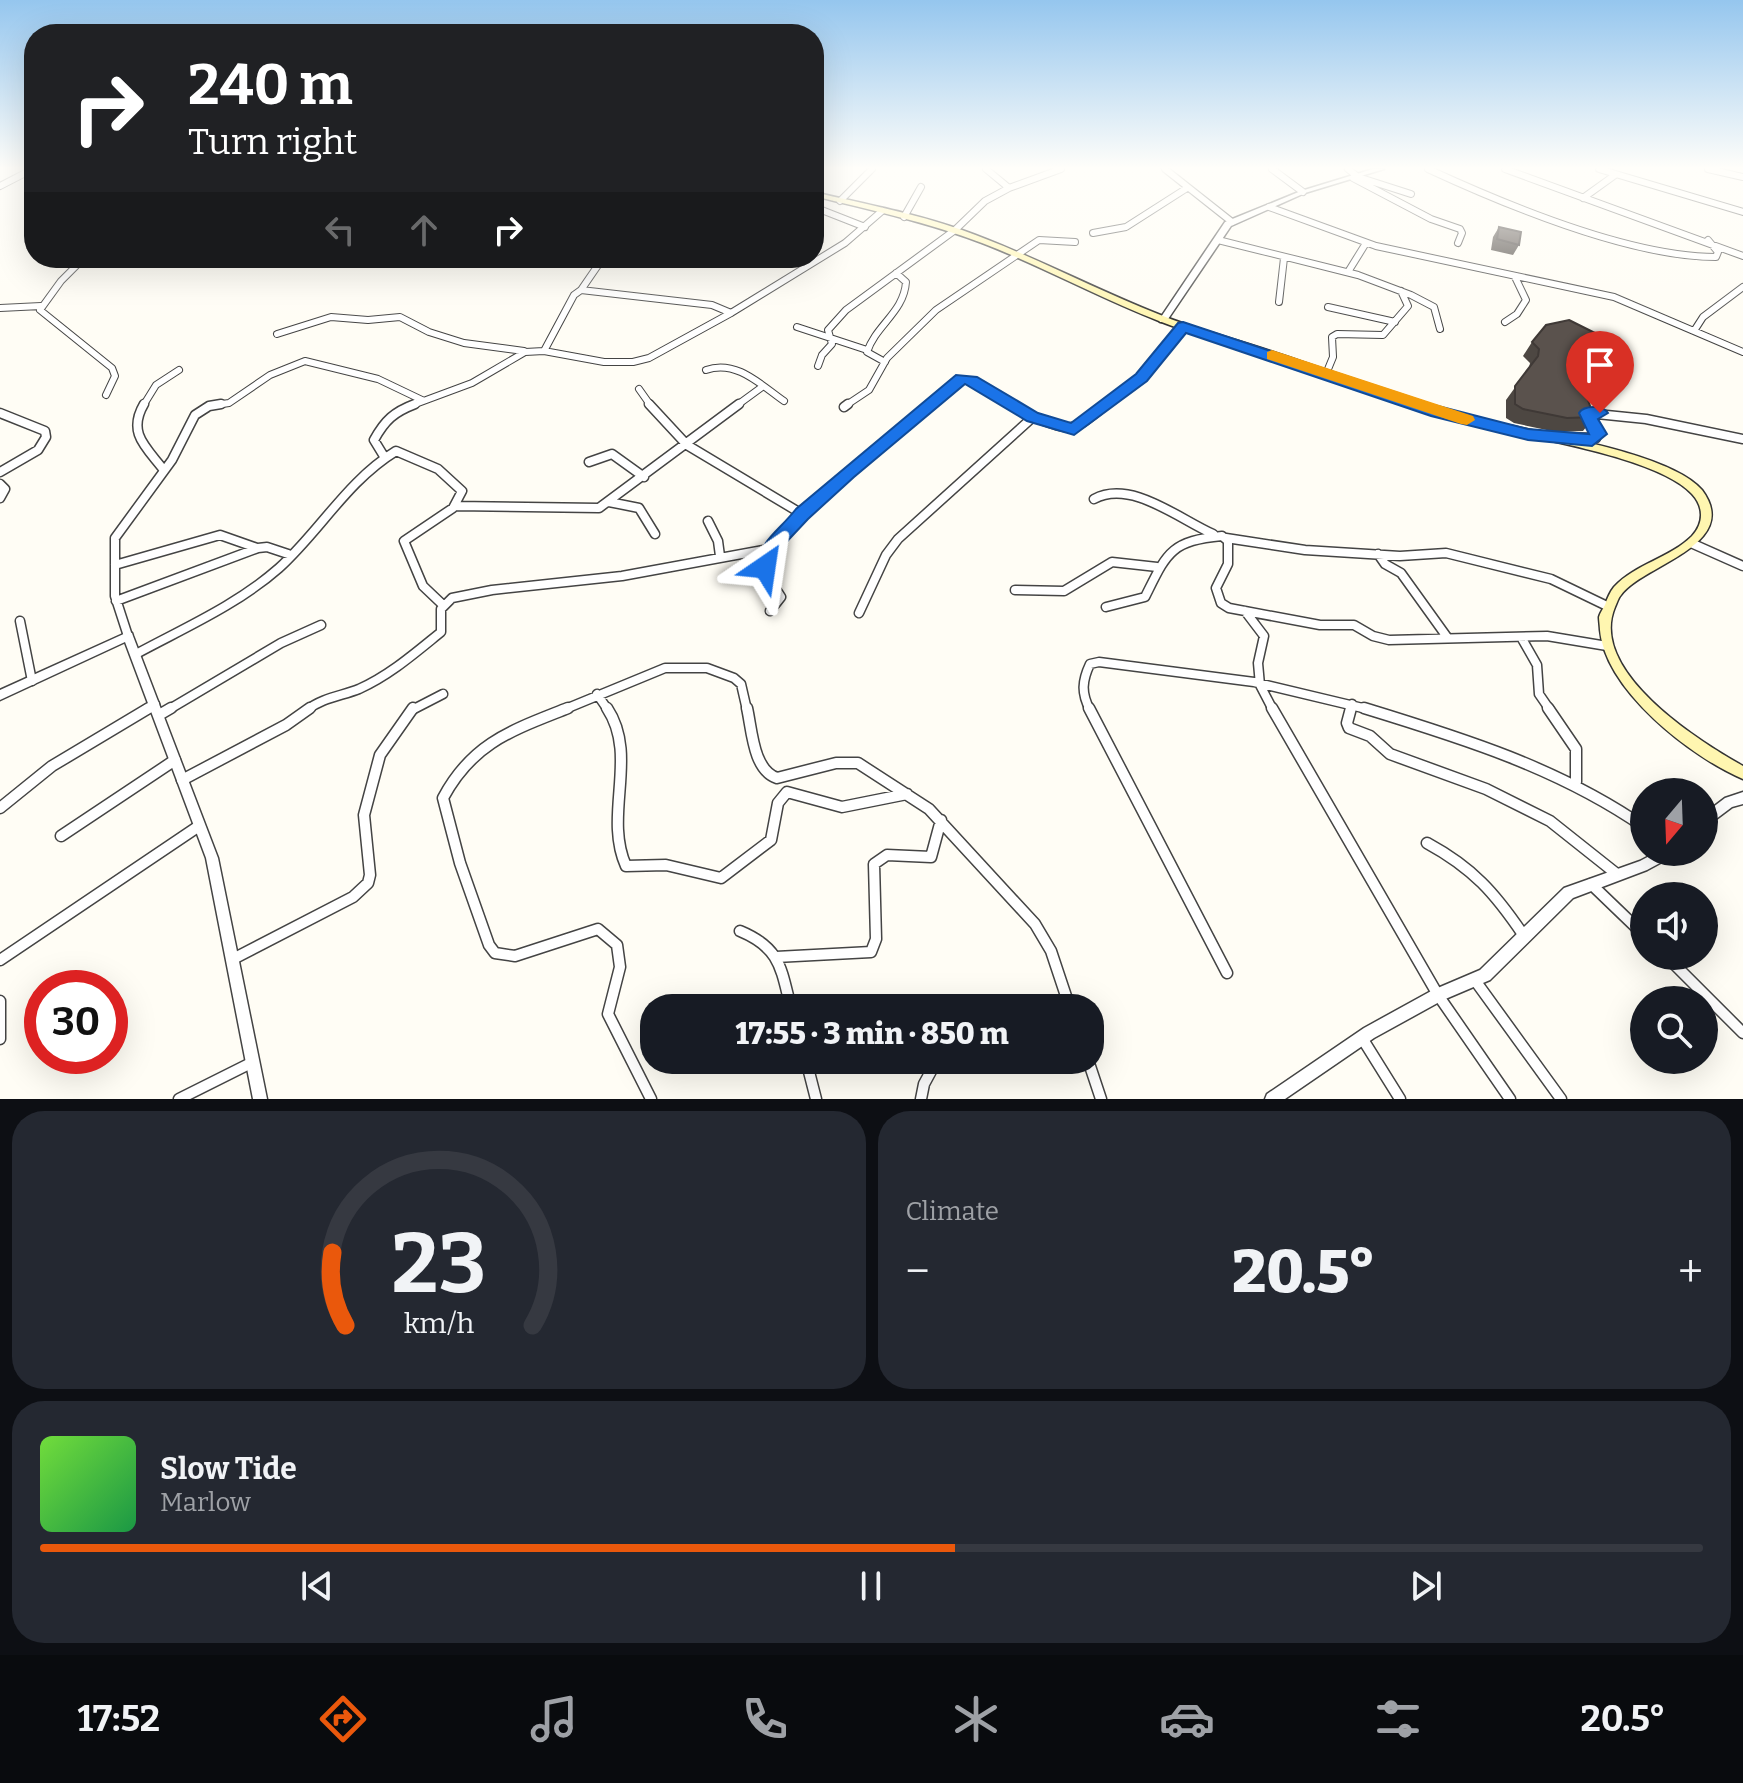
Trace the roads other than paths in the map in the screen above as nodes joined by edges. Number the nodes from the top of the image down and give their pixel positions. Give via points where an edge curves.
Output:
1 (848, 220) edge
2 (872, 220) edge
3 (917, 220) edge
4 (964, 220) edge
5 (1137, 220) edge
6 (1236, 220) edge
7 (1305, 220) edge
8 (1435, 220) edge
9 (1556, 220) edge
10 (1649, 220) edge
11 (1232, 222) joint
12 (865, 227) junction
13 (955, 230) junction
14 (1093, 233) dead end
15 (1218, 240) junction
16 (1708, 240) junction
17 (1075, 242) dead end
18 (1366, 243) junction
19 (1458, 243) dead end
20 (824, 256) edge
21 (1016, 256) junction
22 (1743, 256) edge
23 (1284, 258) junction
24 (75, 268) edge
25 (596, 268) edge
26 (804, 268) edge
27 (1348, 272) junction
28 (896, 273) junction
29 (1515, 277) junction
30 (1743, 287) edge
31 (581, 290) junction
32 (1401, 291) junction
33 (1279, 302) dead end
34 (41, 306) junction
35 (1328, 307) dead end
36 (0, 308) edge
37 (731, 313) junction
38 (1163, 320) junction
39 (1395, 322) junction
40 (1505, 322) dead end
41 (1183, 326) junction
42 (797, 327) dead end
43 (1440, 329) dead end
44 (1694, 331) junction
45 (277, 334) dead end
46 (831, 338) junction
47 (867, 350) junction
48 (544, 351) junction
49 (525, 352) junction
50 (1743, 352) edge
51 (885, 362) junction
52 (818, 366) dead end
53 (179, 370) dead end
54 (706, 370) dead end
55 (1326, 374) junction
56 (762, 387) junction
57 (639, 389) dead end
58 (106, 395) dead end
59 (422, 400) junction
60 (784, 401) dead end
61 (844, 407) dead end
62 (0, 413) edge
63 (1033, 417) junction
64 (1528, 435) junction
65 (1742, 439) edge
66 (687, 445) junction
67 (385, 458) junction
68 (589, 462) dead end
69 (163, 469) junction
70 (0, 472) edge
71 (644, 477) junction
72 (0, 484) edge
73 (0, 498) edge
74 (1094, 499) dead end
75 (609, 502) junction
76 (456, 506) junction
77 (802, 514) junction
78 (708, 521) dead end
79 (655, 534) dead end
80 (1222, 537) junction
81 (1691, 543) junction
82 (258, 548) junction
83 (769, 549) junction
84 (1378, 554) junction
85 (291, 555) junction
86 (720, 556) junction
87 (115, 565) junction
88 (1743, 566) edge
89 (1157, 567) junction
90 (1015, 590) dead end
91 (116, 601) junction
92 (443, 605) junction
93 (1607, 606) junction
94 (1106, 607) dead end
95 (770, 611) dead end
96 (1245, 611) junction
97 (859, 613) dead end
98 (20, 621) dead end
99 (321, 625) dead end
100 (128, 636) junction
101 (1447, 637) junction
102 (1521, 637) junction
103 (1607, 646) junction
104 (136, 654) junction
105 (32, 681) junction
106 (1260, 685) junction
107 (443, 694) dead end
108 (597, 694) junction
109 (0, 695) edge
110 (1352, 704) junction
111 (157, 710) junction
112 (175, 760) junction
113 (1743, 773) edge
114 (182, 780) junction
115 (1576, 782) junction
116 (907, 794) junction
117 (1743, 798) edge
118 (0, 808) edge
119 (1718, 811) edge
120 (1630, 816) edge
121 (941, 820) junction
122 (199, 826) junction
123 (61, 836) dead end
124 (1427, 843) dead end
125 (1638, 866) edge
126 (1618, 875) junction
127 (1591, 883) junction
128 (1630, 921) edge
129 (740, 931) dead end
130 (1524, 936) junction
131 (776, 957) junction
132 (233, 959) junction
133 (0, 960) edge
134 (1680, 970) edge
135 (1227, 973) dead end
136 (1474, 979) junction
137 (787, 994) edge
138 (1065, 994) edge
139 (1438, 995) junction
140 (0, 1001) edge
141 (1743, 1033) edge
142 (1362, 1038) junction
143 (0, 1039) edge
144 (254, 1062) junction
145 (810, 1074) edge
146 (929, 1074) edge
147 (1093, 1074) edge
148 (179, 1099) edge
149 (260, 1099) edge
150 (651, 1099) edge
151 (816, 1099) edge
152 (921, 1099) edge
153 (1101, 1099) edge
154 (1272, 1099) edge
155 (1400, 1099) edge
156 (1510, 1099) edge
157 (1561, 1099) edge

1 - 12 street
2 - 12 street
3 - 13 main road
4 - 13 street
5 - 14 street
6 - 11 street
7 - 18 street
8 - 19 street via 1460,229
9 - 16 street via 1624,241 1716,257
10 - 16 street
11 - 15 street
12 - 20 street
13 - 21 main road
13 - 28 street
15 - 23 street
15 - 38 street
16 - 22 street
17 - 21 street via 1043,239
18 - 27 street
18 - 29 street
21 - 38 main road
21 - 51 street via 936,310
23 - 27 street
23 - 33 street
24 - 34 street
25 - 31 street
26 - 37 street
27 - 32 street
28 - 46 street via 846,310 828,330
28 - 47 street via 906,282 907,292
29 - 40 street via 1526,300
29 - 44 street via 1614,297
30 - 44 street via 1728,303 1698,320
31 - 37 street via 712,305
31 - 48 street
32 - 39 street via 1408,306
32 - 43 street via 1434,307
34 - 36 street
34 - 58 street via 42,314 115,372
35 - 39 street
37 - 48 street via 633,362
38 - 41 main road
39 - 55 street via 1378,337 1334,335
41 - 55 main road
41 - 63 street via 1141,377 1078,427 1068,430
42 - 46 street
44 - 50 street
45 - 49 street via 331,317 400,317 464,343
46 - 47 street
46 - 52 street
47 - 51 street
48 - 49 street
49 - 59 street via 472,383
51 - 61 street via 873,386
53 - 69 street via 156,385 137,416 138,437
54 - 56 street via 728,366
55 - 64 main road via 1431,410
56 - 60 street
56 - 66 street
57 - 66 street
59 - 67 street via 390,415 376,433 374,440
59 - 69 street via 378,379 299,362 229,403 195,415
62 - 70 street via 36,426 46,437 38,450
63 - 77 street via 962,379
63 - 97 street via 898,539
64 - 65 street via 1592,440 1598,434 1587,413 1600,413
64 - 81 main road via 1631,460 1684,481 1701,496 1707,513 1701,534
66 - 71 street
66 - 77 street
67 - 76 street via 403,451 438,469 462,491
67 - 85 street
68 - 71 street via 612,454
69 - 87 street via 115,538
71 - 75 street
72 - 73 street via 5,489
74 - 80 street via 1109,492 1126,493
75 - 76 street via 594,509
75 - 79 street via 643,509
76 - 92 street via 404,541 423,586
77 - 83 street
78 - 86 street
80 - 84 street
80 - 89 street via 1188,540
80 - 96 street via 1228,564 1217,584 1218,599
81 - 88 street
81 - 93 main road via 1619,588
82 - 85 street
82 - 87 street via 220,535
82 - 91 street
83 - 86 street
83 - 95 street via 765,572 781,597
84 - 93 street via 1458,555 1551,579
84 - 101 street via 1401,573
85 - 104 street via 233,600
86 - 92 street via 622,576 492,590 452,598
87 - 91 street
89 - 90 street via 1112,562 1064,591
89 - 94 street via 1145,597
91 - 100 street
92 - 114 street via 441,632 395,669 316,703 286,725
93 - 103 main road
96 - 101 street via 1320,625 1354,625 1389,640
96 - 106 street via 1265,642 1258,663
98 - 105 street
99 - 111 street
100 - 104 street
100 - 105 street
101 - 102 street
102 - 103 street
102 - 115 street via 1537,665 1539,694 1576,749
103 - 113 main road via 1626,682 1662,717
104 - 111 street
105 - 109 street
106 - 110 street
106 - 135 street via 1099,662 1090,664 1083,678 1084,698
106 - 139 street
107 - 132 street via 414,707 380,755 364,815 368,883 353,897
108 - 116 street via 665,668 718,671 741,684 761,766 768,775 777,778 848,761 867,767
108 - 116 street via 620,734 618,809 626,866 666,865 721,878 771,840 778,803 787,792 842,807
108 - 150 street via 486,743 447,790 444,810 495,953 515,956 598,929 614,941 621,970 608,1014
110 - 115 street
110 - 126 street via 1349,728 1370,736 1384,751 1486,789 1550,821
111 - 112 street
111 - 118 street via 52,766
112 - 114 street
112 - 123 street
114 - 122 street
115 - 120 street
116 - 121 street
117 - 119 street
121 - 131 street via 931,857 887,855 874,864 877,930 871,952
121 - 138 street via 1035,924
122 - 132 street via 212,858
122 - 133 street
124 - 130 street via 1470,866
125 - 126 street
126 - 127 street
127 - 128 street
127 - 130 street via 1569,893
129 - 131 street via 768,943
130 - 136 street via 1485,975
131 - 137 street
132 - 144 street
134 - 141 street
136 - 139 street
136 - 157 street
139 - 142 street
139 - 156 street
140 - 143 street
142 - 154 street
142 - 155 street
144 - 148 street
144 - 149 street
145 - 151 street
146 - 152 street
147 - 153 street

